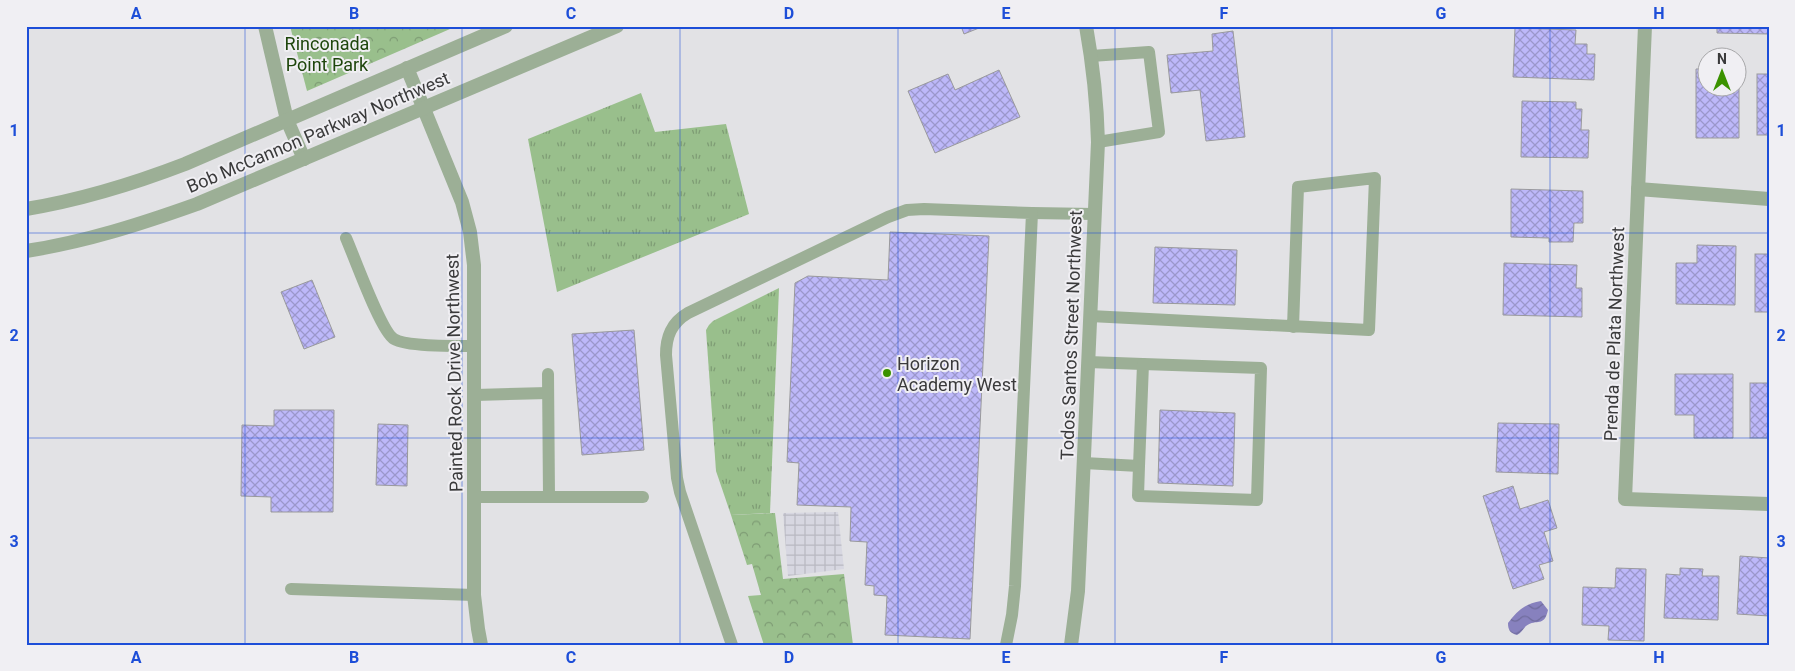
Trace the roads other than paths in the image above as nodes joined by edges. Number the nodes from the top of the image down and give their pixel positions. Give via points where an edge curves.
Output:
1 (265, 26) edge
2 (506, 26) edge
3 (617, 26) edge
4 (1086, 26) edge
5 (1645, 26) edge
6 (1092, 56) junction
7 (408, 68) junction
8 (424, 109) junction
9 (287, 120) junction
10 (1098, 142) junction
11 (304, 159) junction
12 (1638, 189) junction
13 (1769, 199) edge
14 (26, 210) edge
15 (1032, 213) junction
16 (1094, 214) junction
17 (346, 238) dead end
18 (26, 251) edge
19 (1090, 316) junction
20 (1292, 326) junction
21 (475, 346) junction
22 (1088, 362) junction
23 (1143, 364) junction
24 (548, 374) dead end
25 (548, 393) junction
26 (475, 395) junction
27 (1084, 463) junction
28 (1139, 466) junction
29 (549, 496) junction
30 (643, 496) dead end
31 (475, 497) junction
32 (1769, 504) edge
33 (291, 589) dead end
34 (474, 595) junction
35 (481, 645) edge
36 (732, 645) edge
37 (1006, 645) edge
38 (1071, 645) edge

1 - 9 street
2 - 7 street, Bob McCannon Parkway Northwest
3 - 8 street, Bob McCannon Parkway Northwest
4 - 6 street, Todos Santos Street Northwest
5 - 12 street, Prenda de Plata Northwest
6 - 10 street, Todos Santos Street Northwest
6 - 10 lane via 1149,52 1159,132
7 - 8 street, Painted Rock Drive Northwest
7 - 9 street, Bob McCannon Parkway Northwest
8 - 11 street, Bob McCannon Parkway Northwest
8 - 21 street, Painted Rock Drive Northwest via 462,202 470,232 474,265
9 - 11 street
9 - 14 street, Bob McCannon Parkway Northwest via 142,180 98,194
10 - 16 street, Todos Santos Street Northwest
11 - 18 street, Bob McCannon Parkway Northwest via 150,221 102,236
12 - 13 street
12 - 32 street, Prenda de Plata Northwest via 1625,499
15 - 16 lane
15 - 36 lane via 924,209 897,213 688,313 675,323 666,343 666,355 677,478
15 - 37 lane via 1015,586
16 - 19 street, Todos Santos Street Northwest
17 - 21 lane via 383,326 394,339 415,344
19 - 20 lane
19 - 22 street, Todos Santos Street Northwest
20 - 20 lane via 1369,330 1375,178 1298,187
21 - 26 street, Painted Rock Drive Northwest
22 - 23 lane
22 - 27 street, Todos Santos Street Northwest
23 - 28 lane
23 - 28 lane via 1262,368 1257,500 1138,496
24 - 25 lane
25 - 26 lane
25 - 29 lane
26 - 31 street, Painted Rock Drive Northwest
27 - 28 lane
27 - 38 street, Todos Santos Street Northwest via 1078,590
29 - 30 lane
29 - 31 lane
31 - 34 street, Painted Rock Drive Northwest
33 - 34 lane
34 - 35 street, Painted Rock Drive Northwest

